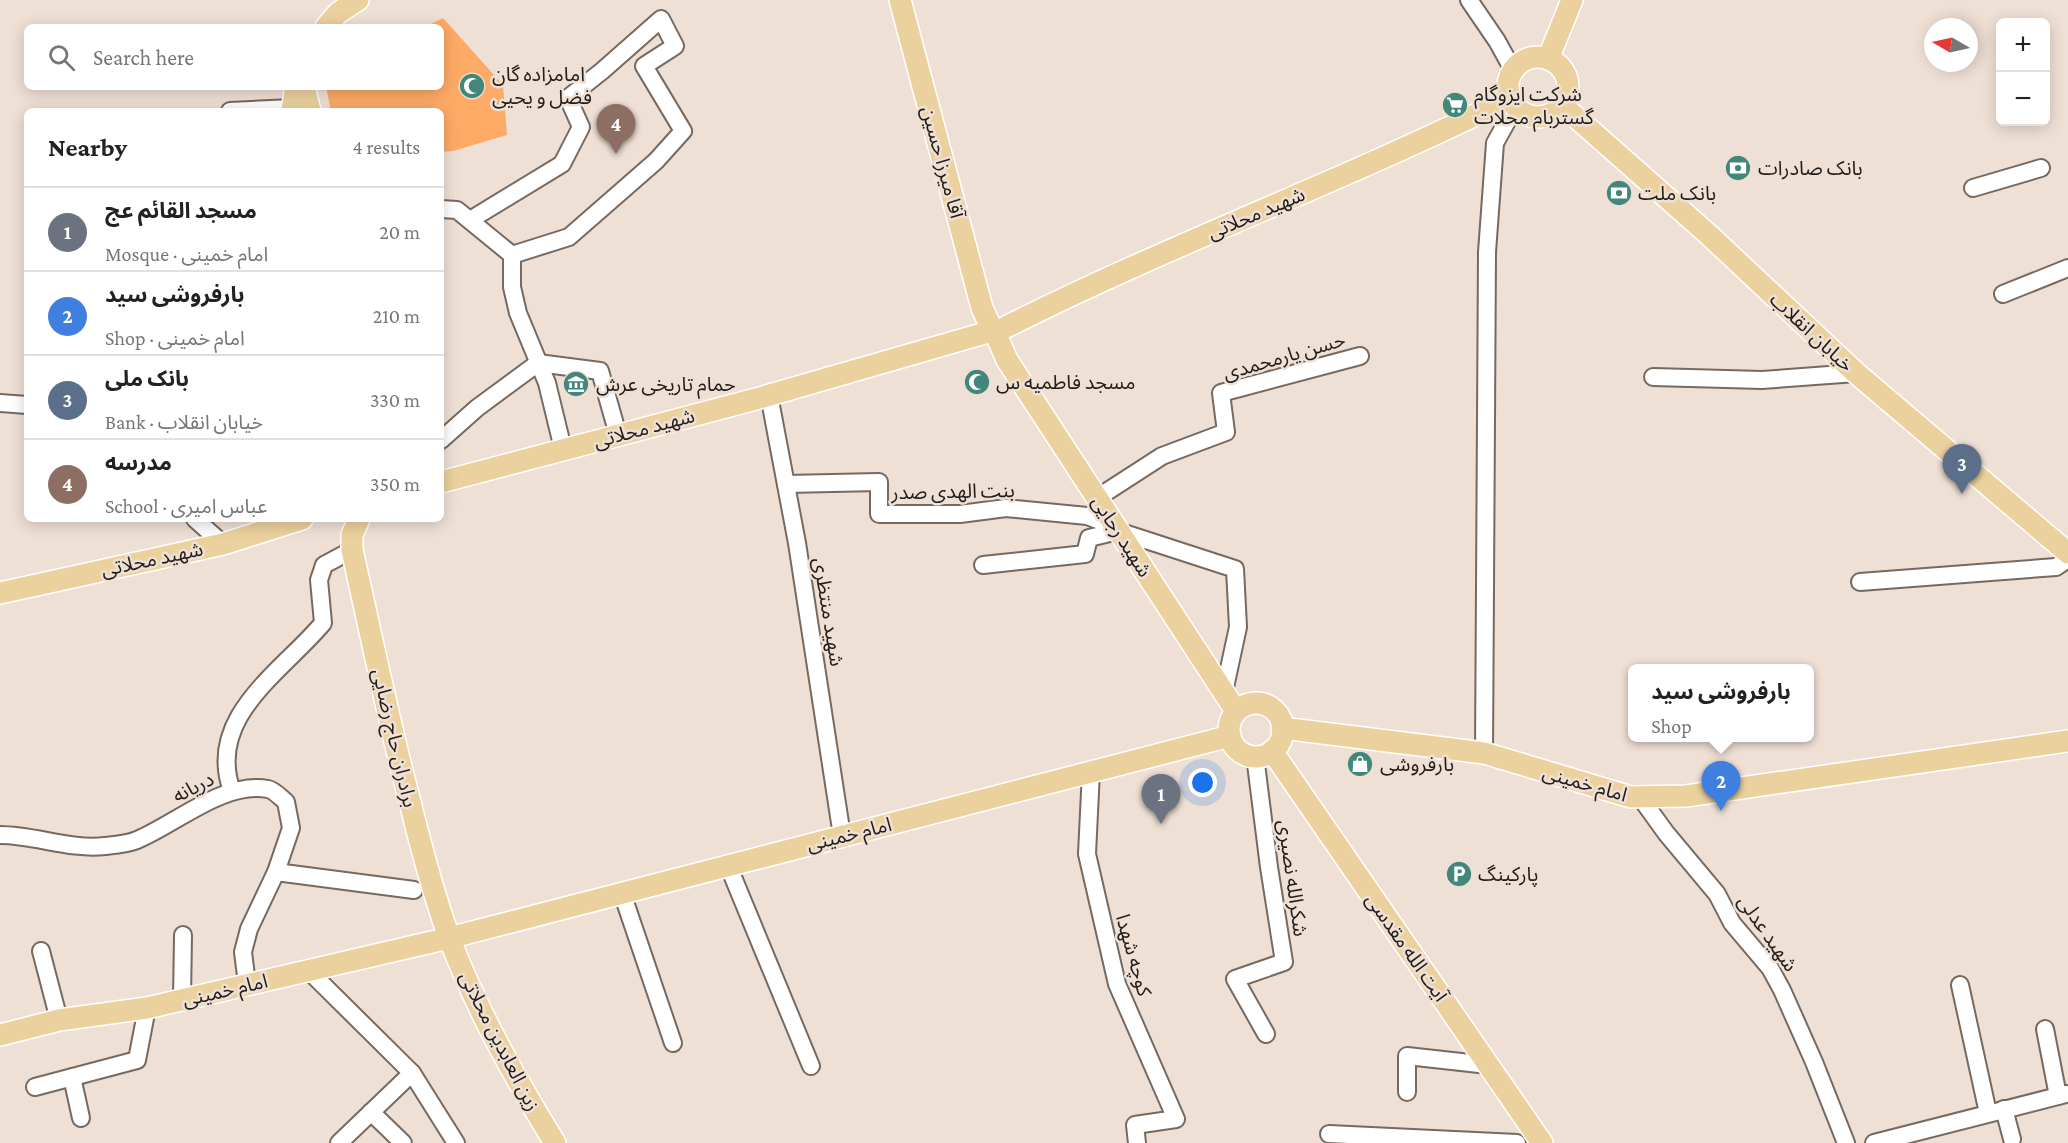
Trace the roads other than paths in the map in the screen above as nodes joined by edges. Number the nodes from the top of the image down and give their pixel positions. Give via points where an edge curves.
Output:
1 (358, 0) edge
2 (900, 0) edge
3 (1469, 0) edge
4 (1572, 0) edge
5 (329, 24) edge
6 (1548, 59) junction
7 (1513, 70) junction
8 (1513, 102) junction
9 (298, 104) edge
10 (1562, 105) junction
11 (259, 108) edge
12 (2041, 168) dead end
13 (1973, 189) dead end
14 (444, 208) edge
15 (470, 220) junction
16 (512, 255) junction
17 (2068, 268) edge
18 (2003, 294) dead end
19 (993, 331) junction
20 (1360, 356) dead end
21 (1007, 360) joint
22 (538, 363) junction
23 (1856, 373) junction
24 (1653, 377) dead end
25 (769, 395) junction
26 (0, 403) edge
27 (24, 405) edge
28 (618, 435) junction
29 (444, 437) edge
30 (563, 449) junction
31 (444, 481) edge
32 (786, 484) junction
33 (1097, 498) junction
34 (198, 522) edge
35 (293, 522) edge
36 (1117, 529) junction
37 (351, 531) edge
38 (223, 544) junction
39 (2068, 553) edge
40 (2068, 559) edge
41 (983, 565) dead end
42 (1860, 582) dead end
43 (0, 593) edge
44 (1224, 692) junction
45 (1236, 711) junction
46 (1282, 728) junction
47 (1230, 736) junction
48 (2068, 741) edge
49 (1484, 753) junction
50 (1263, 754) junction
51 (1091, 771) junction
52 (232, 790) junction
53 (1640, 797) junction
54 (0, 835) edge
55 (842, 836) junction
56 (728, 865) junction
57 (276, 872) junction
58 (414, 890) dead end
59 (622, 893) junction
60 (459, 935) junction
61 (183, 936) dead end
62 (41, 951) dead end
63 (308, 970) junction
64 (247, 984) junction
65 (1960, 985) dead end
66 (182, 1000) junction
67 (147, 1008) junction
68 (59, 1020) junction
69 (2045, 1029) dead end
70 (1266, 1034) dead end
71 (0, 1035) edge
72 (673, 1043) dead end
73 (1488, 1065) junction
74 (811, 1066) dead end
75 (412, 1073) junction
76 (72, 1077) junction
77 (35, 1086) dead end
78 (1407, 1092) dead end
79 (1996, 1111) junction
80 (372, 1112) junction
81 (81, 1118) dead end
82 (1329, 1134) dead end
83 (2012, 1139) dead end
84 (1498, 1142) edge
85 (339, 1143) edge
86 (403, 1143) edge
87 (456, 1143) edge
88 (555, 1143) edge
89 (1137, 1143) edge
90 (1517, 1143) edge
91 (1542, 1143) edge
92 (1846, 1143) edge
93 (1874, 1143) edge

1 - 5 main road
2 - 19 main road, آقا میرزا حسین via 981,308
3 - 7 street
4 - 6 main road
6 - 7 main road via 1529,58
6 - 10 main road via 1557,64 1566,79
7 - 8 main road via 1508,88
8 - 10 main road via 1522,113 1539,117
8 - 19 main road, شهید محلاتی
8 - 49 street via 1495,143 1487,252
9 - 11 street
10 - 23 main road, خیابان انقلاب
12 - 13 street
14 - 15 street via 457,210
15 - 16 street
15 - 16 street via 562,164 580,128 568,98 661,19 675,46 644,66 683,131 656,161 569,237
16 - 22 street via 512,287 518,313
17 - 18 street
19 - 21 main road, آقا میرزا حسین
19 - 25 main road, شهید محلاتی
20 - 33 street, حسن یارمحمدی via 1221,393 1226,432 1162,456
21 - 33 main road, شهید رجایی
22 - 28 street via 600,371
22 - 29 street
22 - 30 street via 547,383
23 - 24 street via 1762,380
23 - 39 main road, خیابان انقلاب
25 - 28 main road, شهید محلاتی
25 - 32 street, شهید منتظری
26 - 27 street
28 - 30 main road, شهید محلاتی
30 - 31 main road, شهید محلاتی
32 - 36 street, بنت الهدی صدر via 879,482 879,514 960,514 1006,508 1087,516
32 - 55 street, شهید منتظری
33 - 36 main road, شهید رجایی
34 - 38 street
35 - 38 main road, شهید محلاتی
36 - 41 street via 1089,538 1085,554
36 - 44 main road, شهید رجایی
36 - 44 street via 1235,569 1238,627
37 - 52 street via 324,565 319,580 323,623 251,697 236,720 227,752
37 - 60 main road, برادران حاج رضایی via 424,856
38 - 43 main road, شهید محلاتی
40 - 42 street via 2056,567
44 - 45 main road, شهید رجایی
45 - 46 main road via 1261,703 1276,712
45 - 47 main road via 1231,718
46 - 49 main road, امام خمینی
46 - 50 main road via 1278,745
47 - 50 main road via 1246,755
47 - 51 main road, امام خمینی
48 - 53 main road, امام خمینی via 1686,796
49 - 53 main road, امام خمینی
50 - 70 street, شکرالله نصیری via 1269,867 1284,962 1235,978
50 - 73 main road, آیت الله مقدسی
51 - 55 main road, امام خمینی
51 - 89 street, کوچه شهدا via 1087,854 1117,984 1176,1119 1135,1125
52 - 54 street, دریانه via 135,842 104,847
52 - 57 street, دریانه via 269,789 286,802 291,828
53 - 92 street, شهید عدلی via 1717,894 1732,923 1770,968
55 - 56 main road, امام خمینی
56 - 59 main road, امام خمینی
56 - 74 street
57 - 58 street
57 - 64 street, دریانه via 249,929 243,952
59 - 60 main road, امام خمینی
59 - 72 street
60 - 63 main road, امام خمینی
60 - 88 main road, زین العابدین محلاتی via 480,1010
61 - 66 street
62 - 68 street
63 - 64 main road, امام خمینی
63 - 75 street
64 - 66 main road, امام خمینی
65 - 79 street
66 - 67 main road, امام خمینی
67 - 68 main road, امام خمینی
67 - 76 street via 137,1060
68 - 71 main road, امام خمینی
69 - 79 street via 2062,1095
73 - 78 street via 1407,1056
73 - 91 main road, آیت الله مقدسی
75 - 80 street
75 - 87 street
76 - 77 street
76 - 81 street
79 - 83 street
79 - 93 street
80 - 85 street
80 - 86 street
82 - 84 street
84 - 90 street

